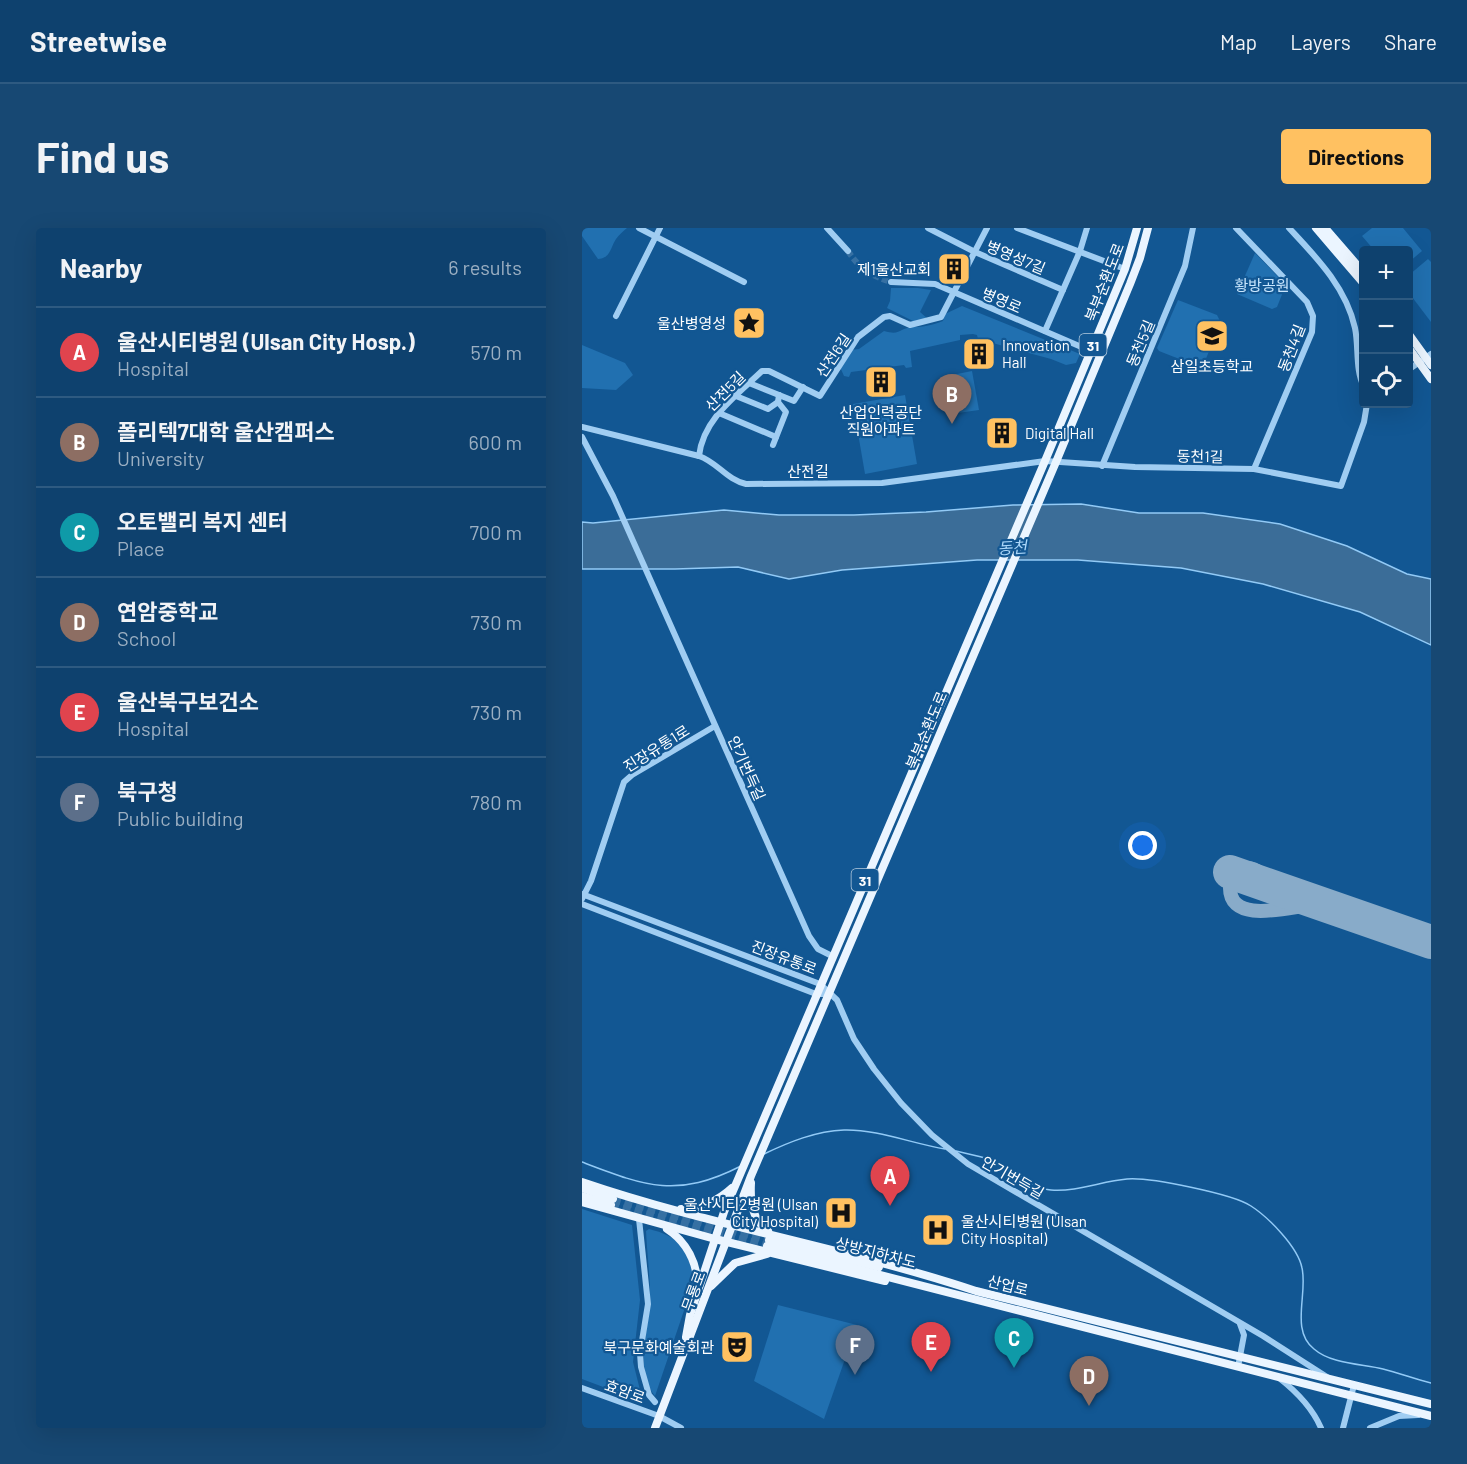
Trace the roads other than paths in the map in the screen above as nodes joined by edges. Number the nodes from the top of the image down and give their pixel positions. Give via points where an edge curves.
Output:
1 (639, 228) edge
2 (660, 228) edge
3 (827, 228) edge
4 (987, 228) edge
5 (1017, 228) edge
6 (1087, 228) edge
7 (1137, 228) edge
8 (1148, 228) edge
9 (1193, 228) edge
10 (1236, 228) edge
11 (1288, 228) edge
12 (1316, 228) edge
13 (1325, 228) edge
14 (930, 229) edge
15 (656, 237) junction
16 (848, 250) tunnel mouth
17 (1080, 251) junction
18 (975, 252) junction
19 (1359, 267) edge
20 (1125, 269) junction
21 (1359, 278) edge
22 (744, 282) dead end
23 (891, 282) tunnel mouth
24 (1063, 290) junction
25 (954, 293) junction
26 (616, 316) dead end
27 (1045, 332) junction
28 (1413, 340) edge
29 (1413, 350) edge
30 (1091, 351) junction
31 (1100, 355) junction
32 (1427, 360) edge
33 (1413, 367) edge
34 (1359, 370) edge
35 (1431, 379) edge
36 (749, 383) junction
37 (803, 387) junction
38 (736, 396) junction
39 (820, 396) joint
40 (779, 399) junction
41 (1366, 408) edge
42 (719, 413) junction
43 (582, 427) edge
44 (582, 437) edge
45 (776, 437) junction
46 (773, 445) dead end
47 (699, 456) junction
48 (1045, 461) junction
49 (1056, 462) junction
50 (1102, 465) junction
51 (1254, 469) junction
52 (715, 726) junction
53 (583, 896) edge
54 (582, 904) edge
55 (832, 957) junction
56 (820, 984) junction
57 (816, 994) junction
58 (829, 994) junction
59 (752, 1173) junction
60 (582, 1182) edge
61 (737, 1182) junction
62 (582, 1188) edge
63 (582, 1196) edge
64 (582, 1202) edge
65 (671, 1209) junction
66 (639, 1219) junction
67 (721, 1221) junction
68 (657, 1224) junction
69 (732, 1224) junction
70 (715, 1239) junction
71 (770, 1240) junction
72 (725, 1242) junction
73 (775, 1254) junction
74 (708, 1289) junction
75 (698, 1292) junction
76 (975, 1300) junction
77 (1238, 1322) junction
78 (685, 1347) junction
79 (1241, 1356) junction
80 (1238, 1367) junction
81 (1278, 1378) junction
82 (1330, 1379) junction
83 (1354, 1385) junction
84 (582, 1388) edge
85 (1351, 1396) junction
86 (655, 1402) dead end
87 (1431, 1404) edge
88 (1429, 1415) edge
89 (659, 1416) junction
90 (655, 1428) edge
91 (681, 1428) edge
92 (1321, 1428) edge
93 (1343, 1428) edge
94 (1370, 1428) edge

1 - 15 street
2 - 15 street
3 - 16 street
4 - 18 street
5 - 17 street
6 - 17 street
7 - 20 main road, 북부순환도로 / 31
8 - 31 main road, 북부순환도로 / 31 via 1140,258
9 - 50 street, 동천5길 via 1185,266
10 - 51 street, 동천4길 via 1307,302 1313,316 1312,332
11 - 34 street via 1322,265 1347,304 1358,344
12 - 21 main road
13 - 19 main road
14 - 18 street, 병영성7길
15 - 22 street
15 - 26 street
17 - 20 street
17 - 24 street
18 - 24 street, 병영성7길
18 - 25 street
20 - 30 main road, 북부순환도로 / 31
23 - 25 street, 병영로 via 931,283
24 - 27 street
25 - 27 street, 병영로
25 - 39 street, 산전6길 via 938,318 910,325 890,315 884,317 858,337
27 - 30 street, 병영로
28 - 32 main road
29 - 32 main road
30 - 31 street, 병영로
30 - 48 main road, 북부순환도로 / 31
31 - 49 main road, 북부순환도로 / 31
32 - 33 street
32 - 35 main road
36 - 37 street, 산전5길 via 762,371 769,371
36 - 38 street, 산전5길
36 - 40 street
37 - 39 street, 산전5길
37 - 40 street via 794,401
38 - 40 street via 768,409
38 - 42 street, 산전5길
40 - 45 street via 786,412
41 - 51 street, 동천1길 via 1341,486
42 - 45 street
42 - 47 street, 산전5길 via 708,425
43 - 47 street, 산전길
44 - 52 street, 안기번득길 via 613,496
45 - 46 street
47 - 48 street, 산전길 via 746,484 882,483
48 - 49 street, 산전길
48 - 55 main road, 북부순환도로 / 31
49 - 50 street, 동천1길
49 - 58 main road, 북부순환도로 / 31
50 - 51 street, 동천1길
52 - 53 street, 진장유통1로 via 624,782
52 - 55 street, 안기번득길 via 809,936 818,949
53 - 56 street, 진장유통로
54 - 57 street, 진장유통로
55 - 56 main road, 북부순환도로 / 31
56 - 57 main road, 북부순환도로 / 31
56 - 58 street, 진장유통로
57 - 58 street, 진장유통로
57 - 61 main road, 북부순환도로 / 31
58 - 59 main road, 북부순환도로 / 31
58 - 77 street, 안기번득길 via 837,1000 854,1039 874,1069 932,1136 968,1164
59 - 69 main road, 북부순환도로 / 31
59 - 71 main road via 754,1215
60 - 65 main road, 산업로
61 - 65 main road via 717,1199 701,1206
61 - 67 main road, 북부순환도로
62 - 63 main road via 612,1202
64 - 66 main road, 산업로
65 - 67 main road, 산업로
66 - 68 main road, 산업로
66 - 86 street via 648,1304 641,1367
67 - 69 main road, 산업로
67 - 70 main road, 북부순환도로
68 - 70 main road, 산업로
68 - 75 main road via 684,1244 694,1264
69 - 71 main road, 산업로
69 - 72 main road, 북부순환도로 / 31
70 - 72 main road, 산업로
70 - 75 main road, 무룡로 / 31
71 - 76 main road, 산업로
71 - 79 main road, 산업로 via 922,1273 976,1291
72 - 73 main road, 산업로
72 - 74 main road, 무룡로 / 31
73 - 74 main road via 735,1263
73 - 76 main road, 산업로
74 - 78 main road, 무룡로 / 31
75 - 78 main road, 무룡로 / 31
76 - 80 main road, 산업로
77 - 79 street via 1244,1335
77 - 82 street, 안기번득길
78 - 89 main road, 무룡로 / 31
79 - 80 street
79 - 82 main road, 산업로
80 - 81 main road, 산업로
81 - 85 main road, 산업로
81 - 92 street via 1301,1397
82 - 83 main road, 산업로
83 - 85 street
83 - 87 main road, 산업로
84 - 89 street, 효암로
85 - 88 main road, 산업로
85 - 93 street
88 - 94 street via 1399,1416
89 - 90 main road, 무룡로 / 31
89 - 91 street, 효암로

